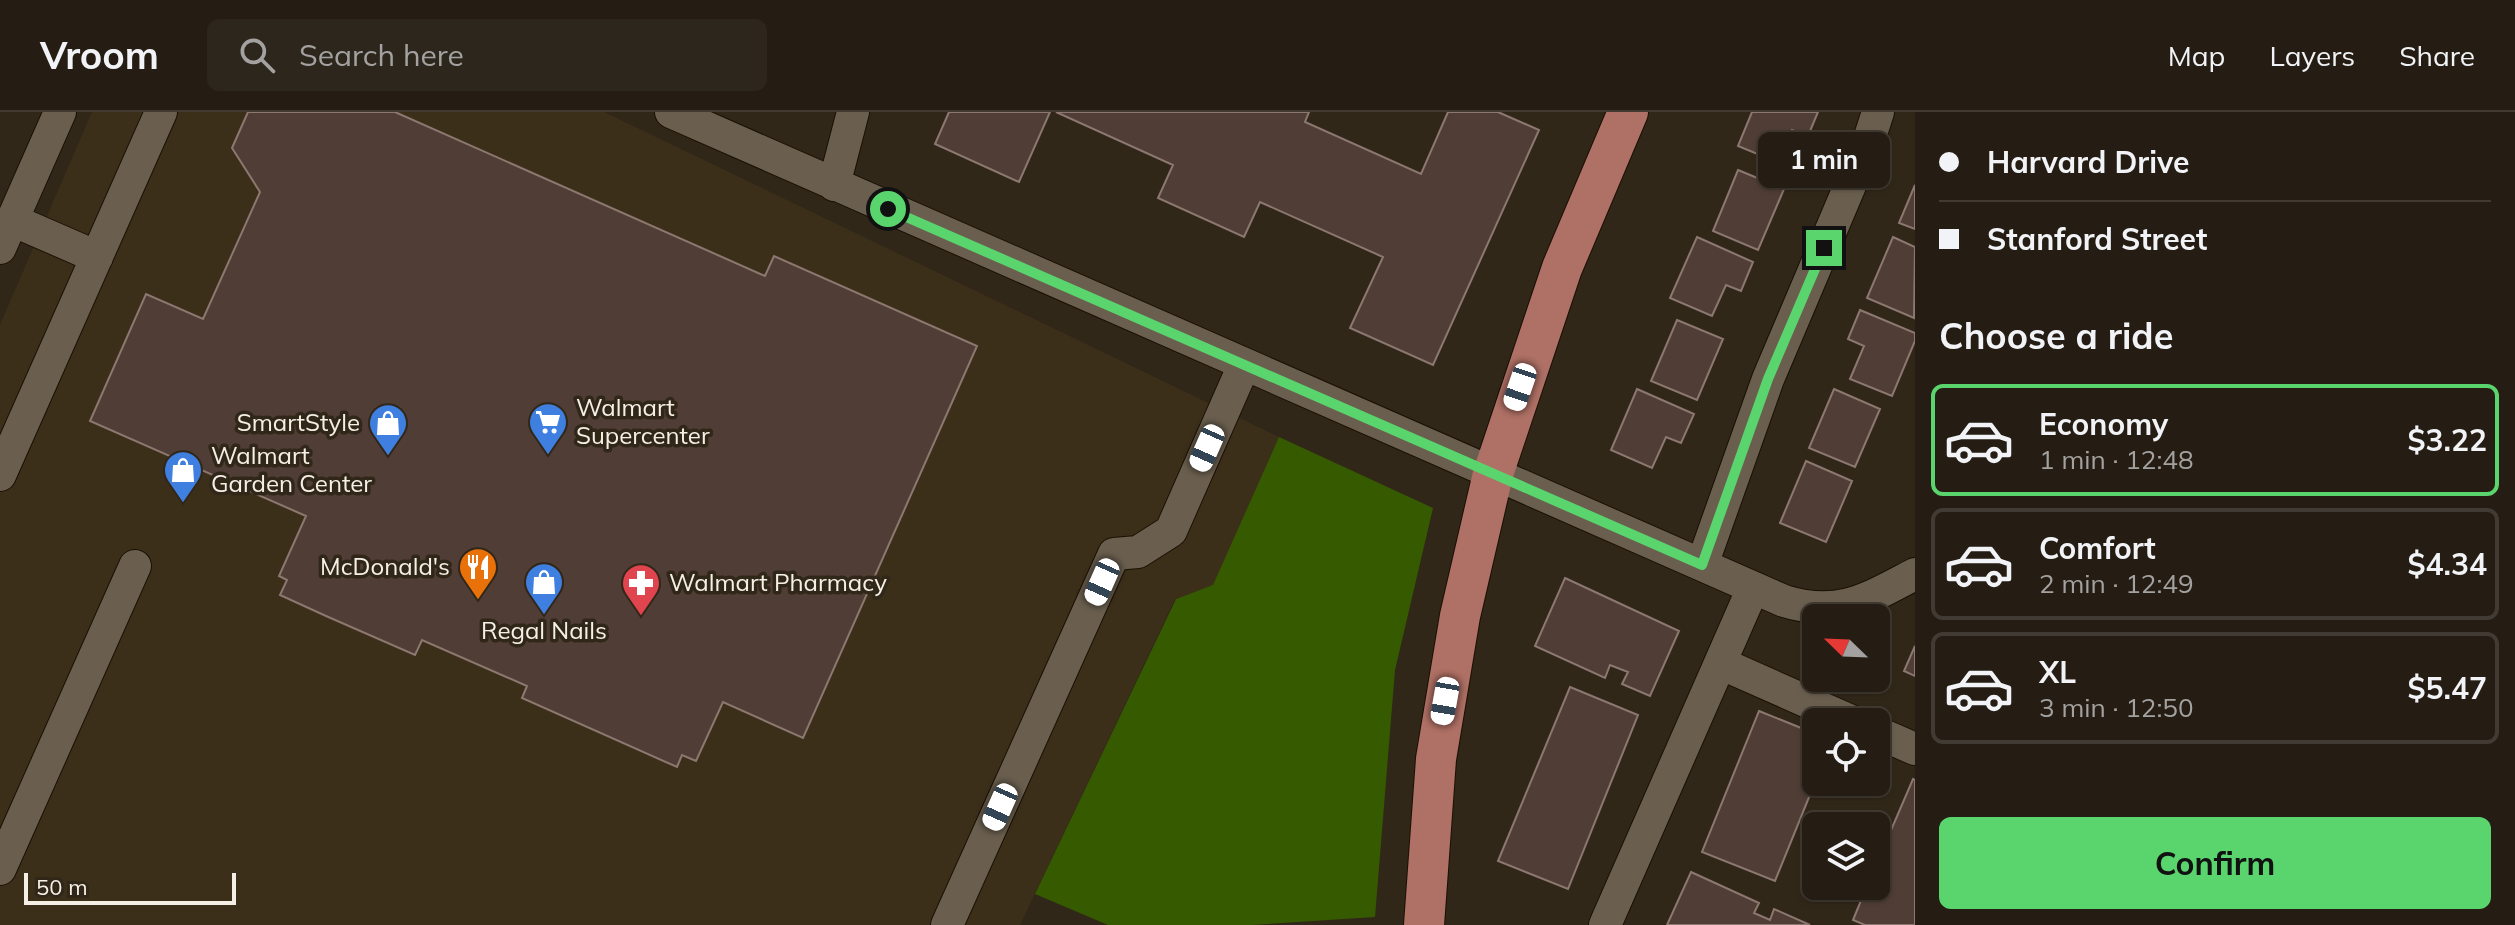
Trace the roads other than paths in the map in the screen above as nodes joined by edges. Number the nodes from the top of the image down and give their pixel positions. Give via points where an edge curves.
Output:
1 (60, 112) edge
2 (161, 112) edge
3 (671, 112) edge
4 (853, 112) edge
5 (1627, 112) edge
6 (1878, 112) edge
7 (834, 185) junction
8 (6, 234) edge
9 (97, 257) junction
10 (1244, 365) junction
11 (1493, 474) junction
12 (0, 475) edge
13 (1702, 565) junction
14 (135, 566) dead end
15 (1915, 574) edge
16 (1753, 588) junction
17 (1720, 663) junction
18 (1821, 708) edge
19 (1890, 738) edge
20 (1915, 749) edge
21 (0, 869) edge
22 (947, 925) edge
23 (1424, 925) edge
24 (1605, 925) edge

1 - 8 street
2 - 9 street
3 - 7 street
4 - 7 street
5 - 11 main road via 1562,268
6 - 13 street via 1768,379
7 - 10 street
8 - 9 street
9 - 12 street
10 - 11 street
10 - 22 street via 1171,531 1138,552 1114,554
11 - 13 street
11 - 23 main road via 1460,616 1436,759
13 - 16 street
14 - 21 street
15 - 16 street via 1872,597 1827,609 1806,608
16 - 17 street
17 - 18 street
17 - 24 street
19 - 20 street

